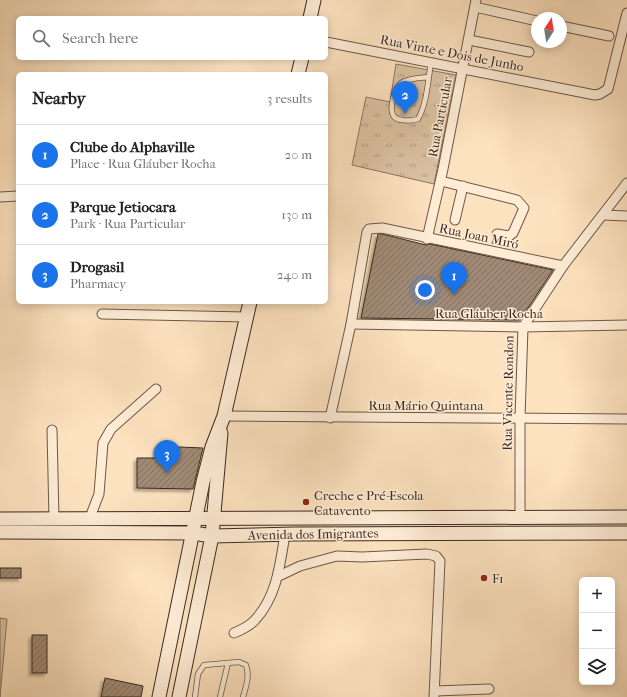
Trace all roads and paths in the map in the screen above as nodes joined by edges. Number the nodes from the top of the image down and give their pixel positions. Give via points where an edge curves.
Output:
1 (314, 0) edge
2 (476, 4) edge
3 (627, 13) edge
4 (310, 16) edge
5 (531, 19) edge
6 (567, 27) edge
7 (609, 36) dead end
8 (469, 40) junction
9 (328, 42) edge
10 (528, 52) dead end
11 (302, 60) edge
12 (431, 62) junction
13 (463, 69) junction
14 (298, 72) edge
15 (428, 78) junction
16 (441, 181) junction
17 (627, 183) edge
18 (463, 186) junction
19 (16, 196) edge
20 (0, 197) edge
21 (604, 215) junction
22 (627, 216) edge
23 (455, 220) dead end
24 (497, 234) dead end
25 (427, 239) junction
26 (563, 266) junction
27 (250, 304) edge
28 (102, 314) dead end
29 (247, 317) junction
30 (351, 324) junction
31 (627, 324) edge
32 (523, 327) junction
33 (156, 389) dead end
34 (330, 418) junction
35 (520, 418) junction
36 (627, 419) edge
37 (222, 421) junction
38 (52, 430) dead end
39 (457, 517) junction
40 (520, 517) junction
41 (627, 517) edge
42 (0, 519) edge
43 (195, 519) junction
44 (214, 519) junction
45 (89, 520) junction
46 (55, 526) junction
47 (0, 532) edge
48 (193, 533) junction
49 (627, 533) edge
50 (285, 534) junction
51 (457, 534) junction
52 (212, 536) junction
53 (279, 576) junction
54 (234, 634) dead end
55 (228, 663) junction
56 (489, 689) dead end
57 (434, 694) edge
58 (159, 697) edge
59 (179, 697) edge
60 (195, 697) edge
61 (220, 697) edge
62 (243, 697) edge

1 - 4 main road
2 - 5 street
2 - 8 street, Rua Particular
3 - 13 street, Rua Vinte e Dois de Junho via 608,89 600,94 572,91
6 - 7 street
8 - 10 street
8 - 13 street, Rua Particular
9 - 12 street, Rua Vinte e Dois de Junho
11 - 14 main road
12 - 13 street, Rua Vinte e Dois de Junho
12 - 15 lane
13 - 16 street, Rua Particular
15 - 15 lane via 418,119 410,122 394,117 393,103 401,83 406,80
16 - 18 street
16 - 25 street, Rua Particular
17 - 21 street, Rua Vicente Rondon
18 - 23 street
18 - 24 street via 521,202 524,208 513,233 509,236
19 - 20 street
21 - 22 street
21 - 26 street, Rua Vicente Rondon
25 - 26 street, Rua Joan Miró
25 - 30 street, Rua Joan Miró via 372,227 367,232
26 - 32 street, Rua Vicente Rondon
27 - 29 main road
28 - 29 street
29 - 37 main road
30 - 32 street, Rua Gláuber Rocha
30 - 34 street
31 - 32 street, Rua Gláuber Rocha
32 - 35 street, Rua Vicente Rondon
33 - 45 street via 111,429 103,443 99,494
34 - 35 street, Rua Mário Quintana
34 - 37 street, Rua Mário Quintana
35 - 36 street, Rua Mário Quintana
35 - 40 street, Rua Vicente Rondon
37 - 43 main road via 208,462
37 - 44 main road
38 - 46 street
39 - 40 main road, Avenida dos Imigrantes
39 - 44 main road, Avenida dos Imigrantes
39 - 51 main road
40 - 41 main road, Avenida dos Imigrantes
42 - 46 main road, Avenida dos Imigrantes
43 - 44 main road, Avenida dos Imigrantes
43 - 45 main road, Avenida dos Imigrantes
43 - 48 main road
44 - 52 main road
45 - 46 main road, Avenida dos Imigrantes
46 - 47 main road, Avenida dos Imigrantes
46 - 48 main road, Avenida dos Imigrantes
48 - 52 main road, Avenida dos Imigrantes
48 - 58 main road
49 - 51 main road, Avenida dos Imigrantes
50 - 51 main road, Avenida dos Imigrantes
50 - 52 main road, Avenida dos Imigrantes
50 - 53 street
52 - 59 main road
53 - 54 street via 271,597 254,621
53 - 57 street via 300,566 337,556 436,556 440,561
55 - 60 lane via 204,665 200,669
55 - 61 lane
55 - 62 lane via 246,664 249,675
56 - 57 street

